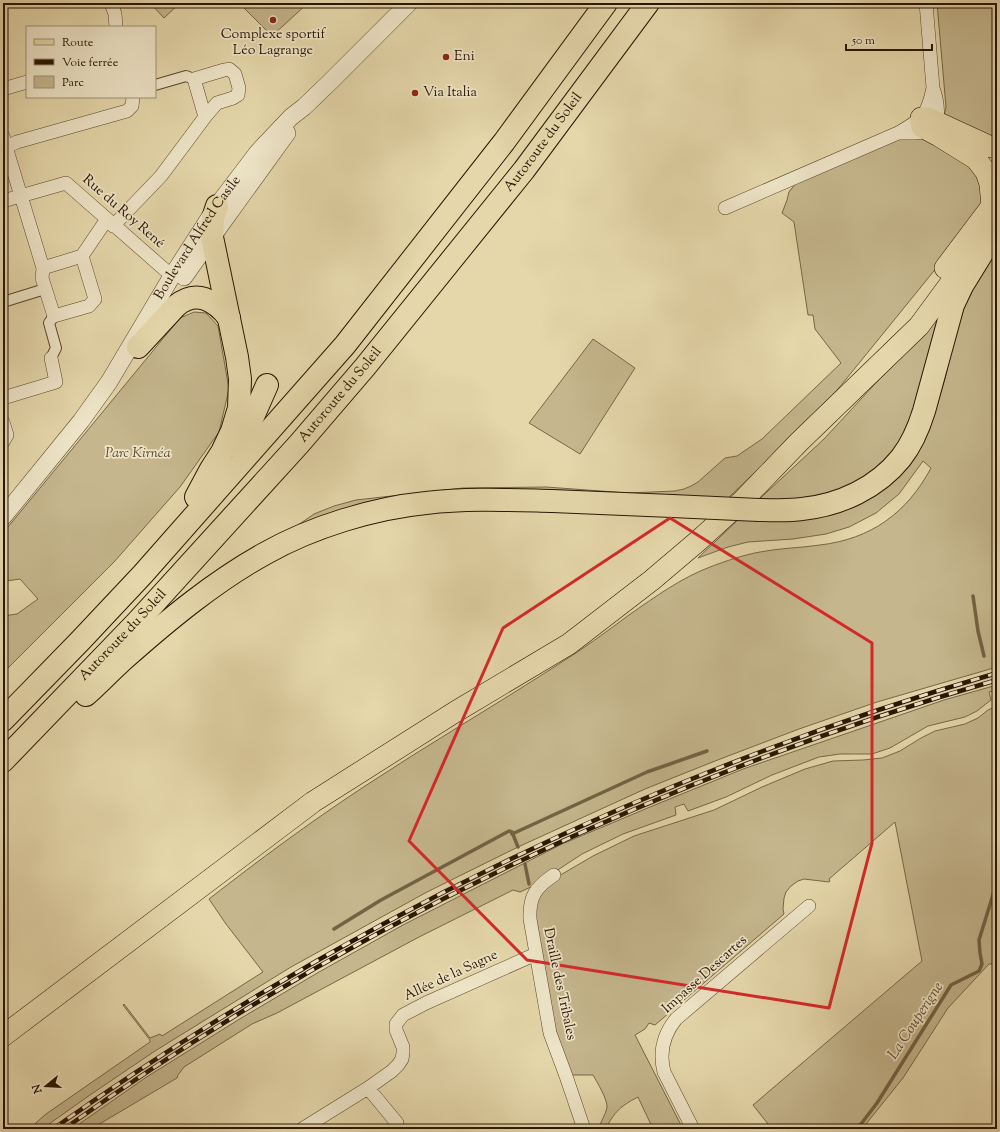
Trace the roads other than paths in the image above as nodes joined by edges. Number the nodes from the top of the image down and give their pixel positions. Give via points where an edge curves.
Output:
1 (111, 3) edge
2 (409, 3) edge
3 (606, 3) edge
4 (648, 3) edge
5 (926, 3) edge
6 (116, 26) edge
7 (194, 79) junction
8 (26, 82) edge
9 (156, 85) edge
10 (3, 89) edge
11 (132, 98) edge
12 (304, 108) junction
13 (205, 118) junction
14 (929, 123) junction
15 (4, 144) edge
16 (997, 148) edge
17 (21, 196) junction
18 (3, 201) edge
19 (217, 206) junction
20 (725, 208) dead end
21 (995, 209) edge
22 (110, 223) junction
23 (997, 229) edge
24 (212, 237) junction
25 (82, 256) junction
26 (43, 268) junction
27 (172, 276) junction
28 (44, 289) junction
29 (3, 302) edge
30 (54, 316) junction
31 (230, 318) junction
32 (138, 347) junction
33 (51, 358) joint
34 (109, 382) junction
35 (267, 385) dead end
36 (3, 398) edge
37 (3, 422) edge
38 (3, 442) edge
39 (196, 497) junction
40 (3, 517) edge
41 (143, 574) junction
42 (3, 720) edge
43 (3, 761) edge
44 (3, 765) edge
45 (554, 875) dead end
46 (809, 906) dead end
47 (536, 954) junction
48 (3, 1036) edge
49 (368, 1088) junction
50 (398, 1123) dead end
51 (302, 1129) edge
52 (584, 1129) edge
53 (693, 1129) edge

1 - 6 street
2 - 12 street, Boulevard Alfred Casile
3 - 41 highway, Autoroute du Soleil via 504,142 345,345
4 - 43 highway, Autoroute du Soleil via 524,170 365,367 299,444 138,621
5 - 14 street via 933,88 938,106
7 - 9 street via 186,76
7 - 13 street
7 - 13 street via 229,70 235,74 239,88 238,95 217,103
8 - 10 street
11 - 15 street via 132,106 127,111
12 - 19 street, Boulevard Alfred Casile via 291,117 264,145
12 - 24 street, Boulevard Alfred Casile
13 - 22 street via 160,176
14 - 16 main road
14 - 20 street via 898,133
14 - 21 main road via 939,136 976,159 986,172
15 - 17 street
17 - 18 street, Rue du Roy René
17 - 22 street, Rue du Roy René via 66,183
17 - 26 street
19 - 24 highway via 213,218
19 - 27 street, Boulevard Alfred Casile
21 - 48 main road via 919,326 742,500 652,580 569,644 313,802
22 - 25 street
22 - 27 street, Rue du Roy René
23 - 44 highway, bridge via 953,305 919,427 894,466 859,492 830,504 801,509 759,510 493,500 432,502 368,513 336,523 265,553 199,597
24 - 31 highway
24 - 32 street, Boulevard Alfred Casile
25 - 26 street
25 - 30 street via 95,299 89,306
26 - 28 street
27 - 34 street, Boulevard Alfred Casile
28 - 29 street
28 - 30 street
30 - 33 street via 49,323 56,348
31 - 32 highway via 208,299 191,298 176,306
31 - 39 highway via 238,357 239,408 222,452
32 - 34 street, Boulevard Alfred Casile
33 - 36 street via 56,382
34 - 40 street, Boulevard Alfred Casile via 81,421
35 - 39 highway via 248,428 235,449
37 - 38 street via 7,435
39 - 41 highway
41 - 42 highway, Autoroute du Soleil
45 - 47 street, Draille des Tribales via 539,886 531,900 529,910
46 - 53 street, Impasse Descartes via 676,1019 667,1031 662,1046 664,1072
47 - 49 street, Allée de la Sagne via 403,1015 396,1024 397,1036 403,1047 402,1060 392,1071
47 - 52 street, Draille des Tribales via 550,1032
49 - 50 street
49 - 51 street, Allée de la Sagne

